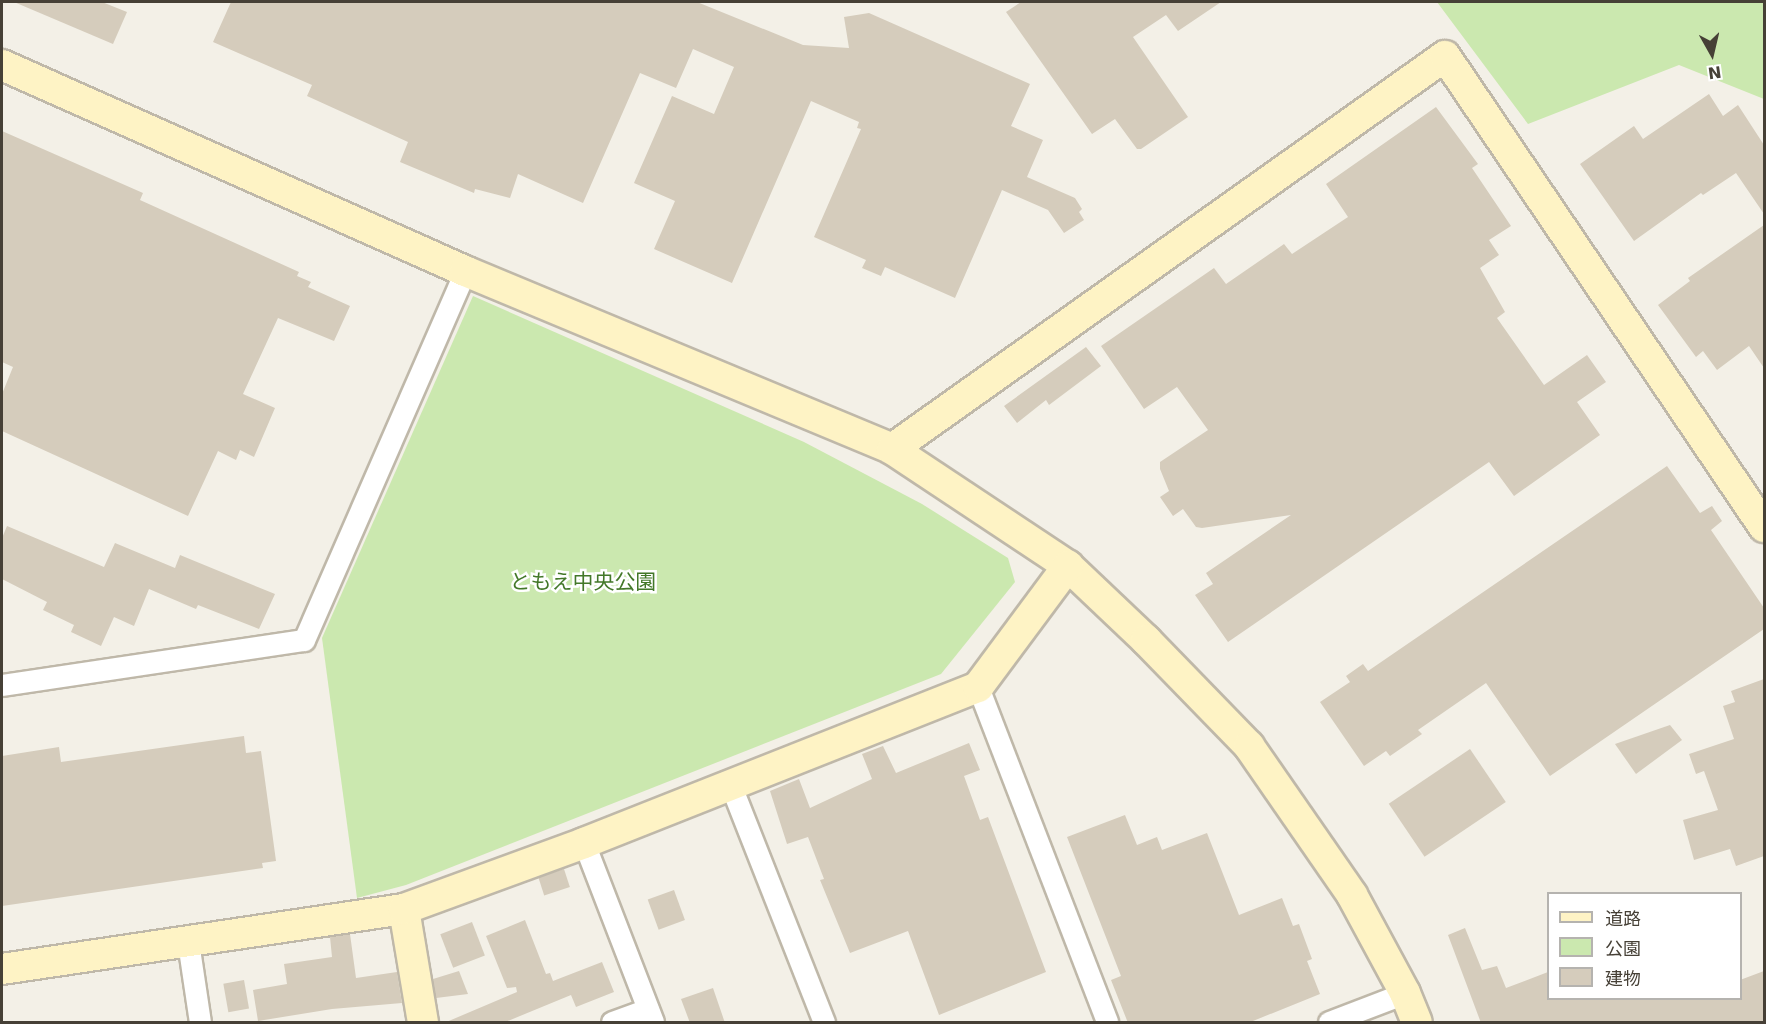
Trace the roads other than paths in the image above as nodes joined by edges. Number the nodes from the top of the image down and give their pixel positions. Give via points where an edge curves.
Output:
1 (2, 65) edge
2 (465, 271) junction
3 (892, 448) junction
4 (1764, 527) edge
5 (1068, 566) junction
6 (2, 685) edge
7 (978, 687) junction
8 (731, 786) junction
9 (584, 843) junction
10 (404, 909) junction
11 (188, 942) junction
12 (2, 969) edge
13 (1405, 993) junction
14 (651, 1016) edge
15 (200, 1023) edge
16 (423, 1023) edge
17 (612, 1023) edge
18 (824, 1023) edge
19 (1107, 1023) edge
20 (1329, 1023) edge
21 (1417, 1023) edge

1 - 2 street
2 - 3 street
2 - 6 street via 304,640
3 - 4 street via 1445,56
3 - 5 street
5 - 7 street
5 - 13 street via 1249,746 1352,895
7 - 8 street
7 - 19 street
8 - 9 street
8 - 18 street
9 - 10 street
9 - 14 street
10 - 11 street
10 - 16 street
11 - 12 street
11 - 15 street
13 - 20 street
13 - 21 street
14 - 17 street

